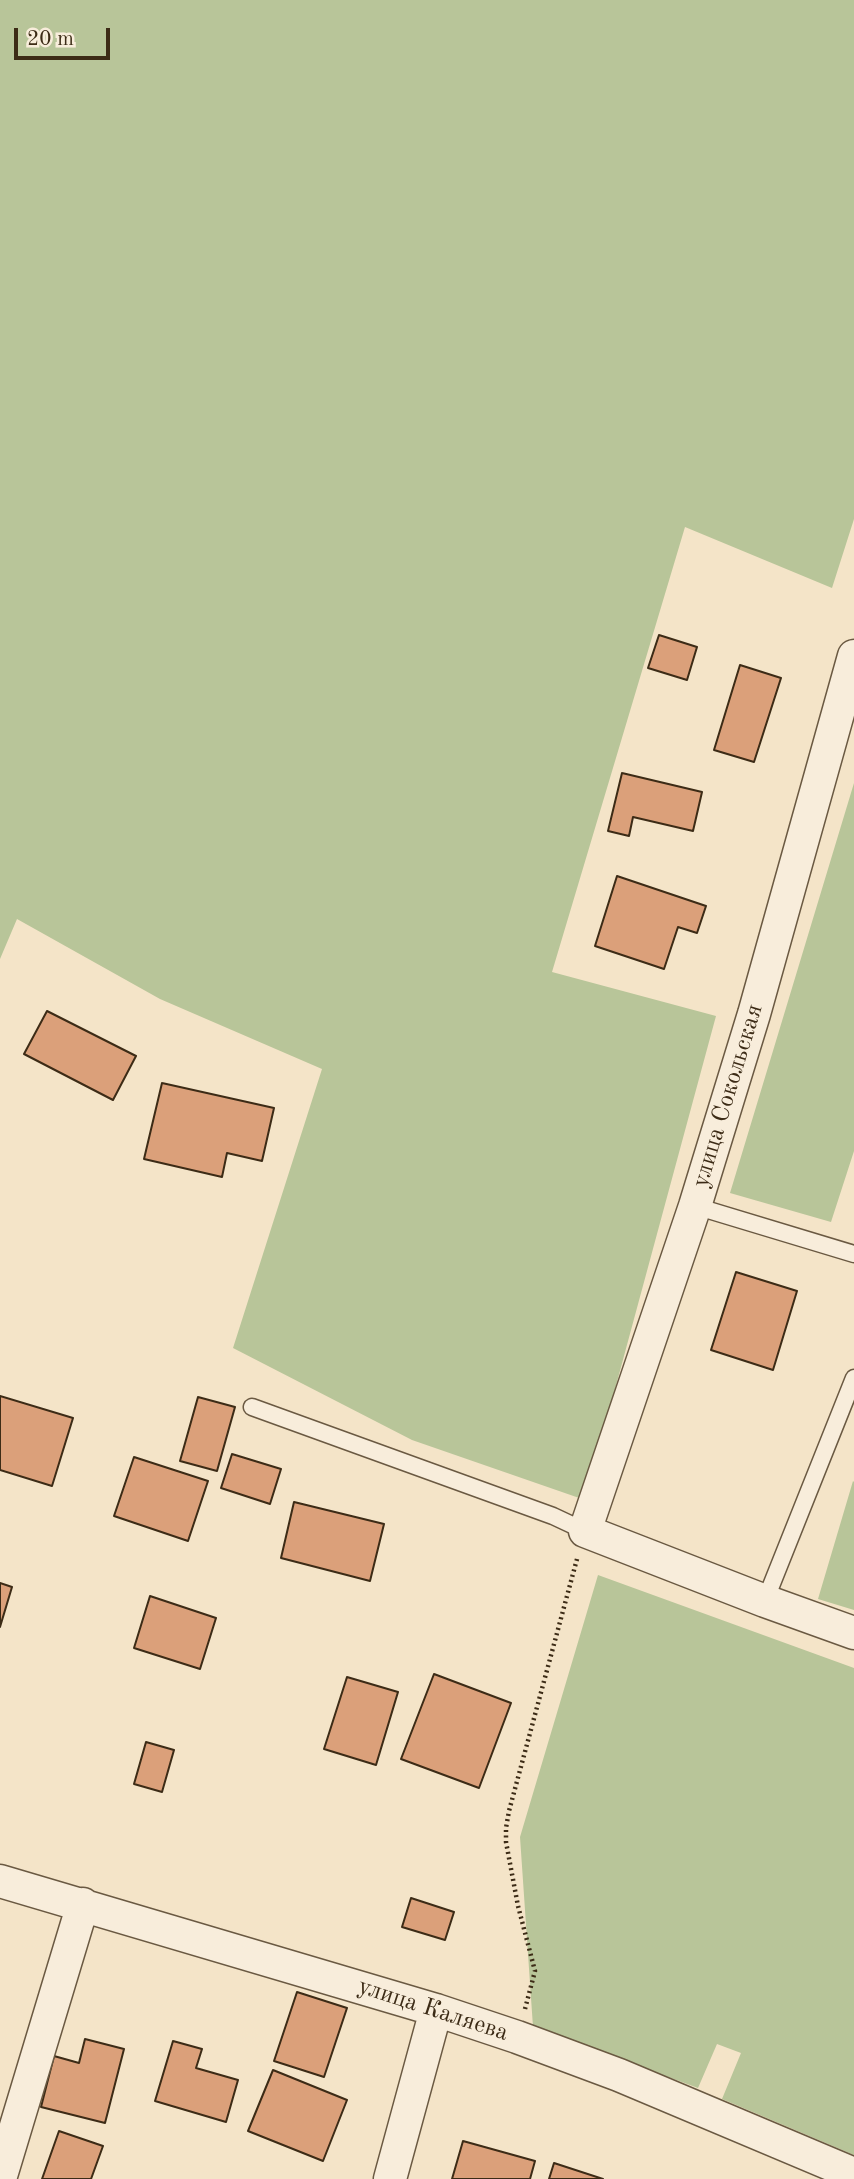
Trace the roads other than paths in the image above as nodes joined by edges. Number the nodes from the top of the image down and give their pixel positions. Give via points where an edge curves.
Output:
1 (854, 656) edge
2 (695, 1206) junction
3 (854, 1254) edge
4 (854, 1378) edge
5 (252, 1407) dead end
6 (585, 1531) junction
7 (765, 1601) junction
8 (854, 1633) edge
9 (0, 1881) edge
10 (83, 1904) junction
11 (436, 2010) junction
12 (854, 2174) edge
13 (0, 2179) edge
14 (390, 2179) edge

1 - 2 street, улица Сокольская
2 - 3 lane
2 - 6 street, улица Сокольская
4 - 7 lane
5 - 6 lane
6 - 7 street
7 - 8 street
9 - 10 street, улица Каляева
10 - 11 street, улица Каляева
10 - 13 street
11 - 12 street, улица Каляева via 619,2075
11 - 14 street

